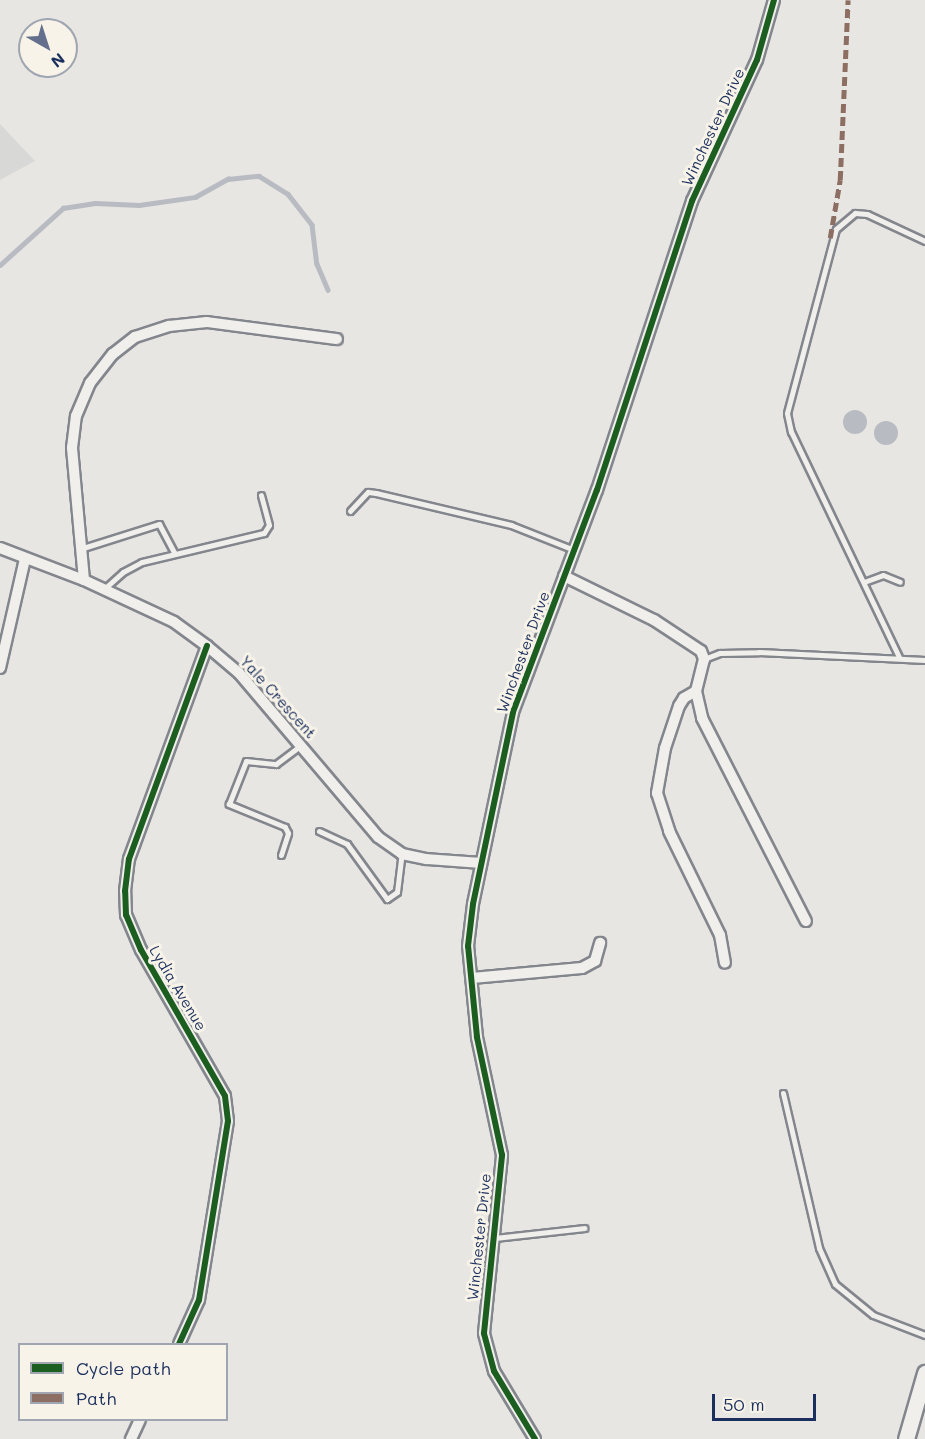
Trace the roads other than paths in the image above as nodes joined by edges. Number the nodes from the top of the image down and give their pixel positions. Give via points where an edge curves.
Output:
1 (774, 0) edge
2 (925, 241) edge
3 (337, 339) dead end
4 (261, 495) dead end
5 (350, 511) dead end
6 (0, 548) edge
7 (82, 548) junction
8 (574, 550) junction
9 (174, 552) junction
10 (25, 560) junction
11 (564, 576) junction
12 (84, 580) junction
13 (864, 582) junction
14 (900, 582) dead end
15 (104, 590) junction
16 (207, 646) junction
17 (899, 657) junction
18 (704, 659) junction
19 (925, 660) edge
20 (0, 668) edge
21 (696, 691) junction
22 (301, 744) junction
23 (319, 831) dead end
24 (402, 854) junction
25 (281, 855) dead end
26 (480, 863) junction
27 (806, 921) dead end
28 (600, 943) dead end
29 (725, 963) dead end
30 (472, 978) junction
31 (783, 1093) dead end
32 (584, 1228) dead end
33 (495, 1238) junction
34 (925, 1335) edge
35 (179, 1343) edge
36 (925, 1373) edge
37 (139, 1421) edge
38 (131, 1439) edge
39 (535, 1439) edge
40 (906, 1439) edge

1 - 8 street, Winchester Drive via 757,60 692,201
2 - 13 lane via 867,214 855,213 836,229 787,413 791,432
3 - 7 street via 207,322 169,326 135,337 113,354 90,383 76,416 72,448
4 - 9 lane via 269,525 264,533
5 - 8 lane via 368,492 376,493 511,525
6 - 10 street, Yale Crescent
7 - 9 lane via 159,524
7 - 12 street
8 - 11 street, Winchester Drive
9 - 15 lane via 130,567
10 - 12 street, Yale Crescent
10 - 20 street
11 - 18 street via 654,620 696,646
11 - 26 street, Winchester Drive via 503,742
12 - 15 street, Yale Crescent
13 - 14 lane via 883,574
13 - 17 lane
15 - 16 street, Yale Crescent via 174,622
16 - 22 street, Yale Crescent via 239,673
16 - 35 street, Lydia Avenue via 129,859 125,891 126,915 141,950 225,1096 227,1132 199,1300
17 - 18 lane via 720,652
17 - 19 lane
18 - 21 street
21 - 27 street via 702,718
21 - 29 street via 679,706 665,748 657,793 669,831 720,935
22 - 24 street, Yale Crescent via 378,837
22 - 25 lane via 276,764 246,761 229,804 285,827 288,833
23 - 24 lane via 347,844 387,899 398,892
24 - 26 street, Yale Crescent via 426,860
26 - 30 street, Winchester Drive via 468,946
28 - 30 street via 596,961 582,968
30 - 33 street, Winchester Drive via 482,1069 502,1155
31 - 34 lane via 819,1248 835,1284 861,1308
32 - 33 lane
33 - 39 street, Winchester Drive via 484,1333 494,1371
36 - 40 main road
37 - 38 street

